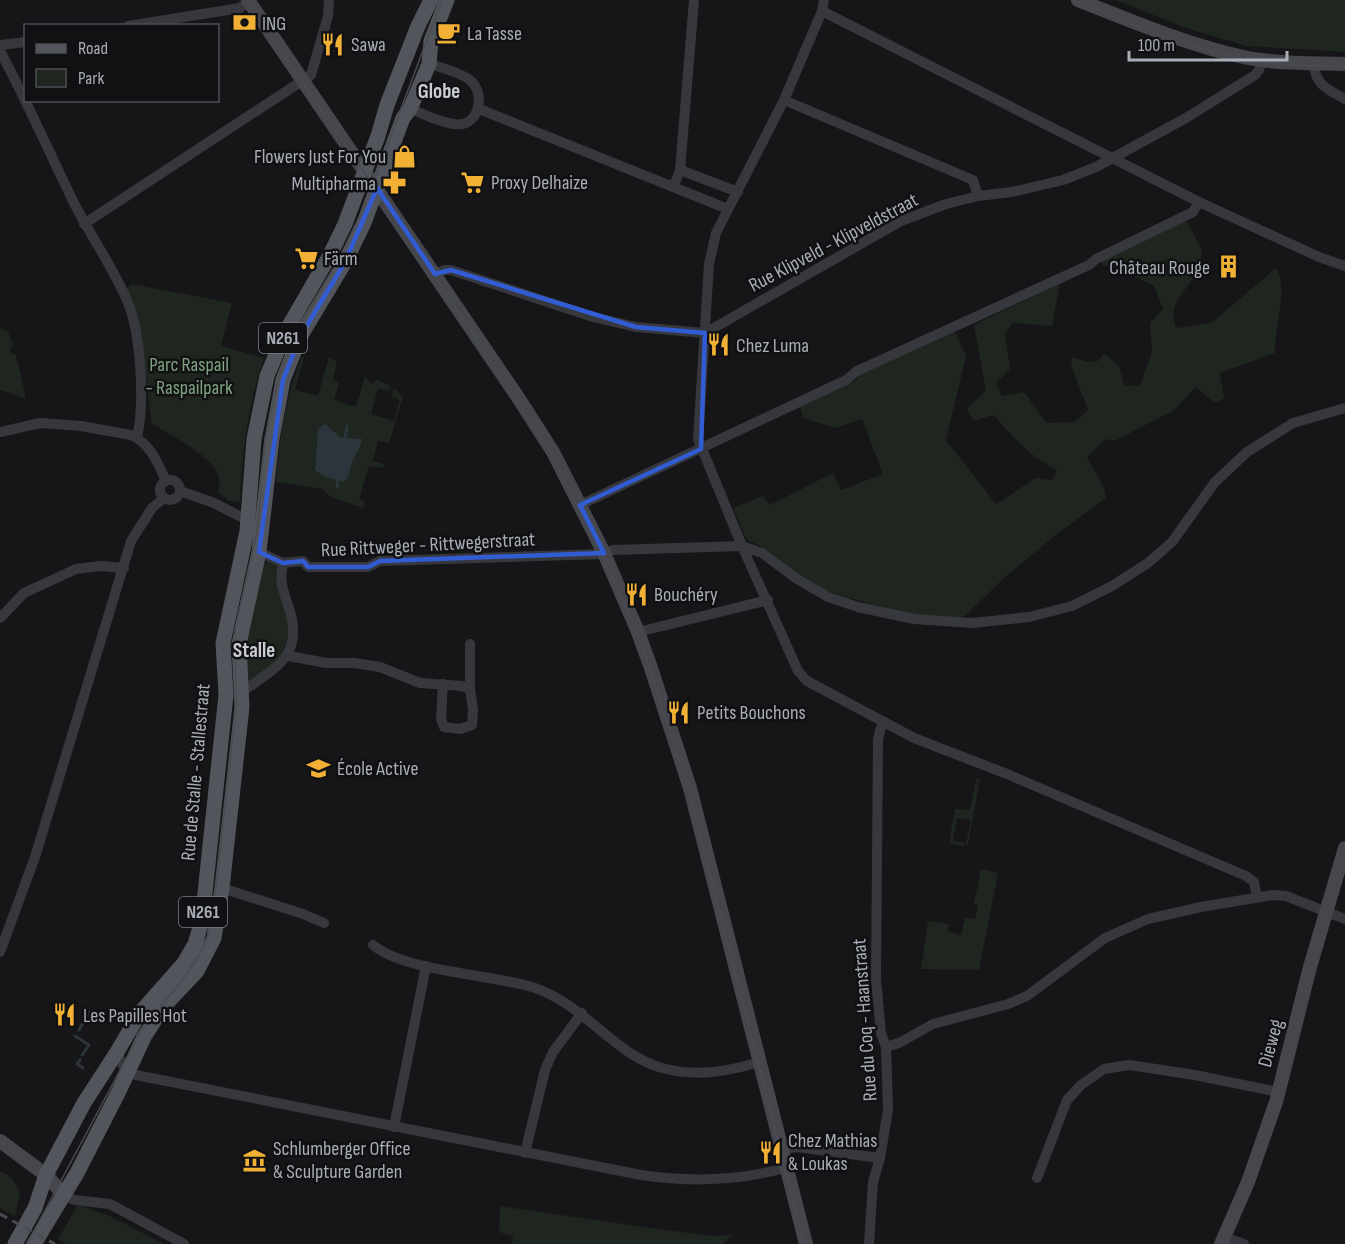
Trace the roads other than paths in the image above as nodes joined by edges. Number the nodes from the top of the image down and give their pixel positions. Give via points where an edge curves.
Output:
1 (329, 0) edge
2 (431, 0) edge
3 (447, 0) edge
4 (694, 0) edge
5 (1078, 0) edge
6 (249, 1) edge
7 (823, 5) edge
8 (140, 24) edge
9 (24, 42) edge
10 (0, 45) edge
11 (0, 51) edge
12 (1255, 59) junction
13 (1314, 63) junction
14 (429, 64) junction
15 (1345, 64) edge
16 (304, 79) junction
17 (1345, 99) edge
18 (24, 100) edge
19 (784, 100) junction
20 (25, 102) edge
21 (410, 109) junction
22 (479, 109) junction
23 (1113, 158) junction
24 (680, 170) junction
25 (365, 171) junction
26 (674, 186) junction
27 (377, 188) junction
28 (738, 192) junction
29 (978, 196) junction
30 (1199, 202) junction
31 (728, 209) junction
32 (84, 224) junction
33 (1345, 266) edge
34 (436, 274) junction
35 (705, 333) junction
36 (1345, 408) edge
37 (0, 432) edge
38 (137, 437) junction
39 (701, 449) junction
40 (166, 481) junction
41 (180, 491) junction
42 (164, 498) junction
43 (580, 505) junction
44 (247, 520) junction
45 (742, 546) junction
46 (259, 552) junction
47 (604, 553) junction
48 (283, 563) junction
49 (124, 568) junction
50 (768, 600) junction
51 (0, 618) edge
52 (638, 632) junction
53 (470, 644) dead end
54 (289, 656) junction
55 (443, 684) junction
56 (470, 689) junction
57 (243, 691) junction
58 (884, 722) junction
59 (1345, 848) edge
60 (222, 888) junction
61 (1257, 897) junction
62 (1326, 913) junction
63 (1345, 919) edge
64 (324, 923) dead end
65 (373, 945) dead end
66 (0, 952) edge
67 (426, 966) junction
68 (582, 1013) junction
69 (886, 1047) junction
70 (117, 1052) junction
71 (760, 1062) junction
72 (128, 1071) junction
73 (1278, 1092) junction
74 (394, 1127) junction
75 (0, 1141) edge
76 (783, 1149) junction
77 (525, 1153) junction
78 (880, 1158) junction
79 (788, 1167) junction
80 (1037, 1178) dead end
81 (55, 1185) junction
82 (1222, 1240) edge
83 (15, 1244) edge
84 (34, 1244) edge
85 (184, 1244) edge
86 (807, 1244) edge
87 (869, 1244) edge
88 (1244, 1244) edge

1 - 16 street via 311,75
2 - 25 main road, N261 via 387,105
3 - 14 main road, N261 via 431,41
4 - 24 street
5 - 12 main road via 1193,43
6 - 8 street via 240,8
6 - 16 main road
7 - 19 street
7 - 23 street
9 - 10 street
11 - 18 street
12 - 13 main road
12 - 23 street, Rue Klipveld - Klipveldstraat via 1245,80
13 - 15 main road
13 - 17 street via 1314,75 1320,83
14 - 21 main road, N261
14 - 22 street via 470,80 478,90
16 - 25 main road
16 - 32 street
19 - 28 street
19 - 29 street via 973,180
20 - 32 street
21 - 22 street via 456,125 465,123
21 - 27 main road, N261
22 - 26 street
23 - 29 street, Rue Klipveld - Klipveldstraat via 1063,180
23 - 30 street
24 - 26 street
24 - 28 street
25 - 27 main road
25 - 44 main road, Rue de Stalle - Stallestraat / N261 via 345,224 286,331 267,376 254,439
26 - 31 street
27 - 34 main road
27 - 46 main road, Rue de Stalle - Stallestraat / N261 via 345,262 300,337 283,380
28 - 31 street
29 - 35 street, Rue Klipveld - Klipveldstraat via 901,221
30 - 33 street
30 - 39 street via 1193,212 1089,265 857,371 846,380
31 - 35 street via 716,233 709,264
32 - 38 street via 129,304 142,388
34 - 35 street via 451,270 636,327
34 - 43 main road via 548,445
35 - 39 street via 698,439
36 - 45 street via 1293,423 1247,452 1215,482 1172,542 1148,563 1072,606 1029,617 972,623 914,619 858,608 828,597 762,553
37 - 38 street via 40,423
38 - 40 street via 156,458
39 - 43 street
39 - 45 street
40 - 41 street via 176,482
40 - 42 street via 160,489
41 - 42 street via 174,499
41 - 44 street
42 - 49 street via 152,508 131,541
43 - 47 main road
44 - 70 main road, Rue de Stalle - Stallestraat / N261 via 223,643 226,695 202,921 184,963 140,1013
45 - 47 street, Rue Rittweger - Rittwegerstraat
45 - 50 street
46 - 48 street, Rue Rittweger - Rittwegerstraat
46 - 57 main road, Rue de Stalle - Stallestraat / N261 via 239,644
47 - 48 street, Rue Rittweger - Rittwegerstraat via 380,561 368,567
47 - 52 main road
48 - 54 street via 280,581 294,634
49 - 51 street via 76,570 24,593
49 - 66 street via 35,857
50 - 52 street
50 - 58 street via 798,671 807,681
52 - 71 main road via 690,788
53 - 56 street
54 - 55 street via 363,664 420,682
54 - 57 street, Rue de Stalle - Stallestraat
55 - 56 street
55 - 56 street via 444,727 460,729 472,725
57 - 60 main road, Rue de Stalle - Stallestraat / N261
58 - 61 street via 1246,876 1254,882
58 - 69 street, Rue du Coq - Haanstraat via 878,740 876,980 880,1033
59 - 62 main road, Dieweg
60 - 64 street
60 - 72 main road, Rue de Stalle - Stallestraat / N261 via 210,949 197,971 164,1006
61 - 62 street via 1286,896
61 - 69 street via 1172,912 1125,928 1105,938 1027,996 933,1024
62 - 63 street
62 - 73 main road, Dieweg
65 - 67 street via 382,953
67 - 68 street via 534,987
67 - 74 street
68 - 71 street via 626,1050 663,1069 699,1074
68 - 77 street via 553,1052 545,1070
69 - 78 street, Rue du Coq - Haanstraat via 888,1110
70 - 72 street
70 - 81 main road, Rue de Stalle - Stallestraat / N261 via 84,1103
71 - 76 main road
72 - 74 street
72 - 81 main road, Rue de Stalle - Stallestraat / N261
73 - 80 street via 1129,1065 1104,1069 1067,1100
73 - 82 main road, Dieweg via 1248,1182
74 - 77 street
75 - 81 main road
76 - 78 street via 797,1147
76 - 79 main road
77 - 79 street via 669,1179 737,1176
78 - 87 street, Rue du Coq - Haanstraat via 873,1182
79 - 86 main road
81 - 83 main road, Rue de Stalle - Stallestraat / N261 via 34,1208
81 - 84 main road, Rue de Stalle - Stallestraat / N261
81 - 85 street via 74,1200 110,1204
82 - 88 street

